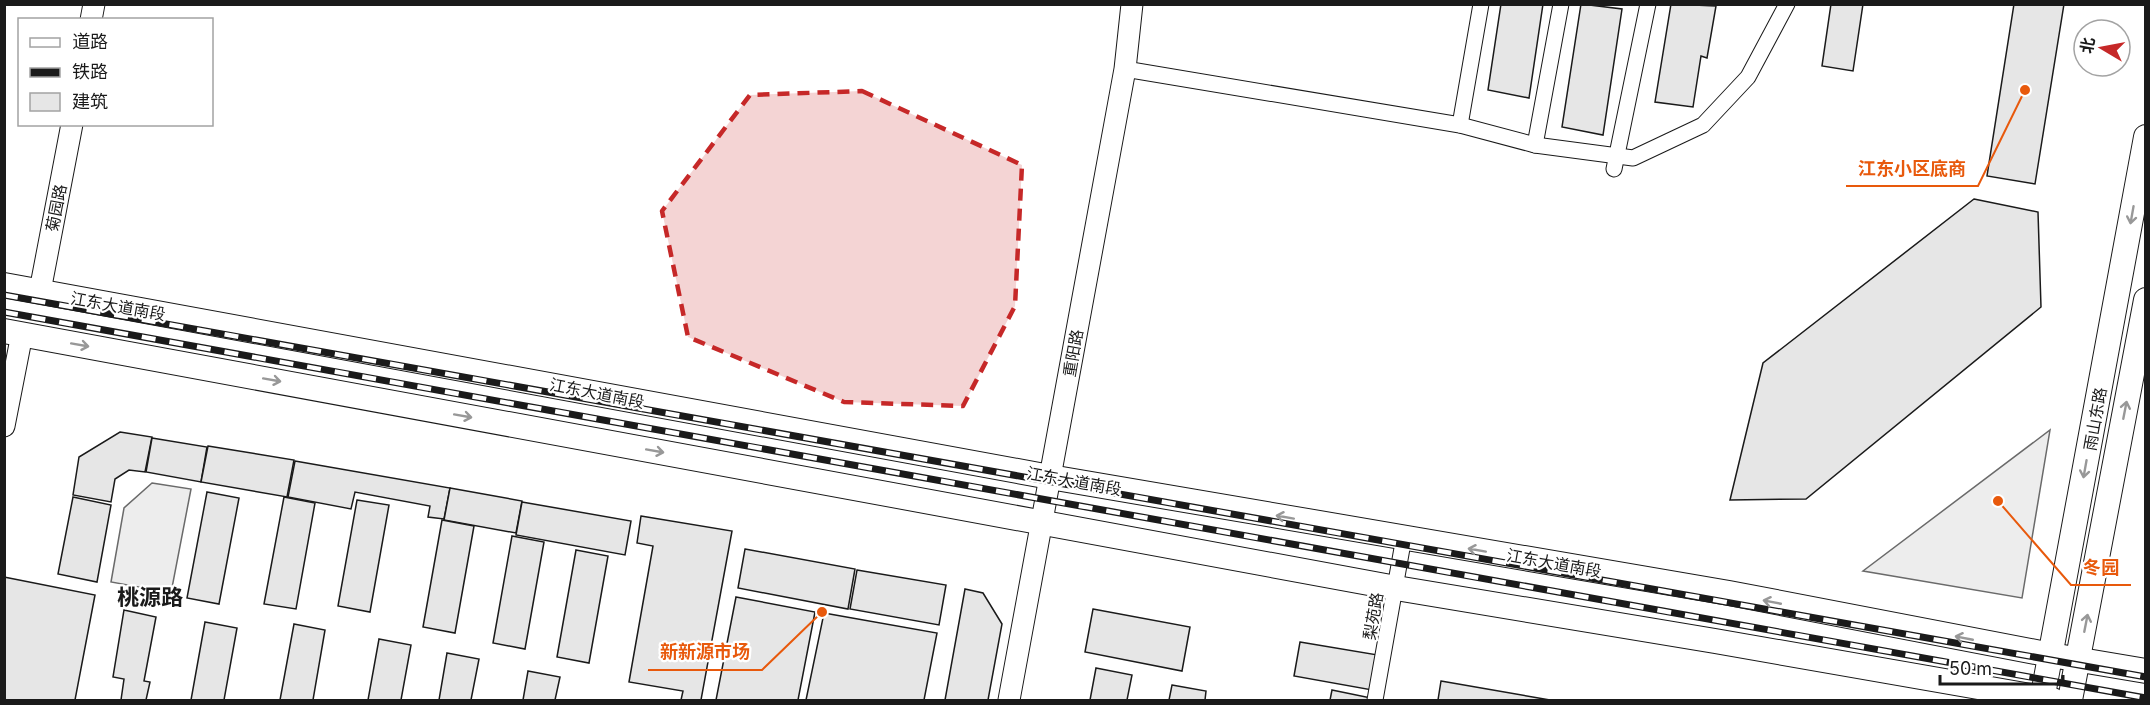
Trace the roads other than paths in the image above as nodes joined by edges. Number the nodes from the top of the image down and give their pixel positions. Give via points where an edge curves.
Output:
1 (1132, 4) edge
2 (1481, 4) edge
3 (1561, 4) edge
4 (1648, 4) edge
5 (1781, 4) edge
6 (1787, 5) edge
7 (1125, 69) junction
8 (72, 126) edge
9 (1460, 126) junction
10 (2145, 137) edge
11 (1535, 145) junction
12 (1615, 162) junction
13 (4, 285) edge
14 (40, 291) junction
15 (2145, 300) edge
16 (13, 333) edge
17 (4, 426) edge
18 (1050, 477) junction
19 (1042, 522) junction
20 (1404, 537) junction
21 (1396, 588) junction
22 (2051, 655) junction
23 (2079, 660) junction
24 (2145, 671) edge
25 (1009, 700) edge
26 (1375, 700) edge
27 (2046, 700) edge
28 (2070, 700) edge

1 - 7 street, 重阳路
2 - 9 street
3 - 11 street
4 - 12 street
5 - 6 street
6 - 12 street via 1748,77 1703,125 1634,158
7 - 9 street
7 - 18 street, 重阳路
8 - 14 street, 菊园路
9 - 11 street
10 -> 22 main road, 雨山东路
11 - 12 street
13 - 14 main road, 江东大道南段
14 - 18 main road, 江东大道南段
23 -> 15 main road, 雨山东路
16 - 17 street
16 -> 19 main road
18 - 19 street, 重阳路
20 -> 18 main road, 江东大道南段
19 - 21 main road
19 - 25 street, 重阳路
20 - 21 street, 梨苑路
22 -> 20 main road, 江东大道南段 via 1729,593
21 - 26 street, 梨苑路
21 - 27 main road
22 - 23 main road, 江东大道南段
22 - 27 main road, 雨山东路
23 - 24 main road, 江东大道南段
23 - 28 main road, 雨山东路

